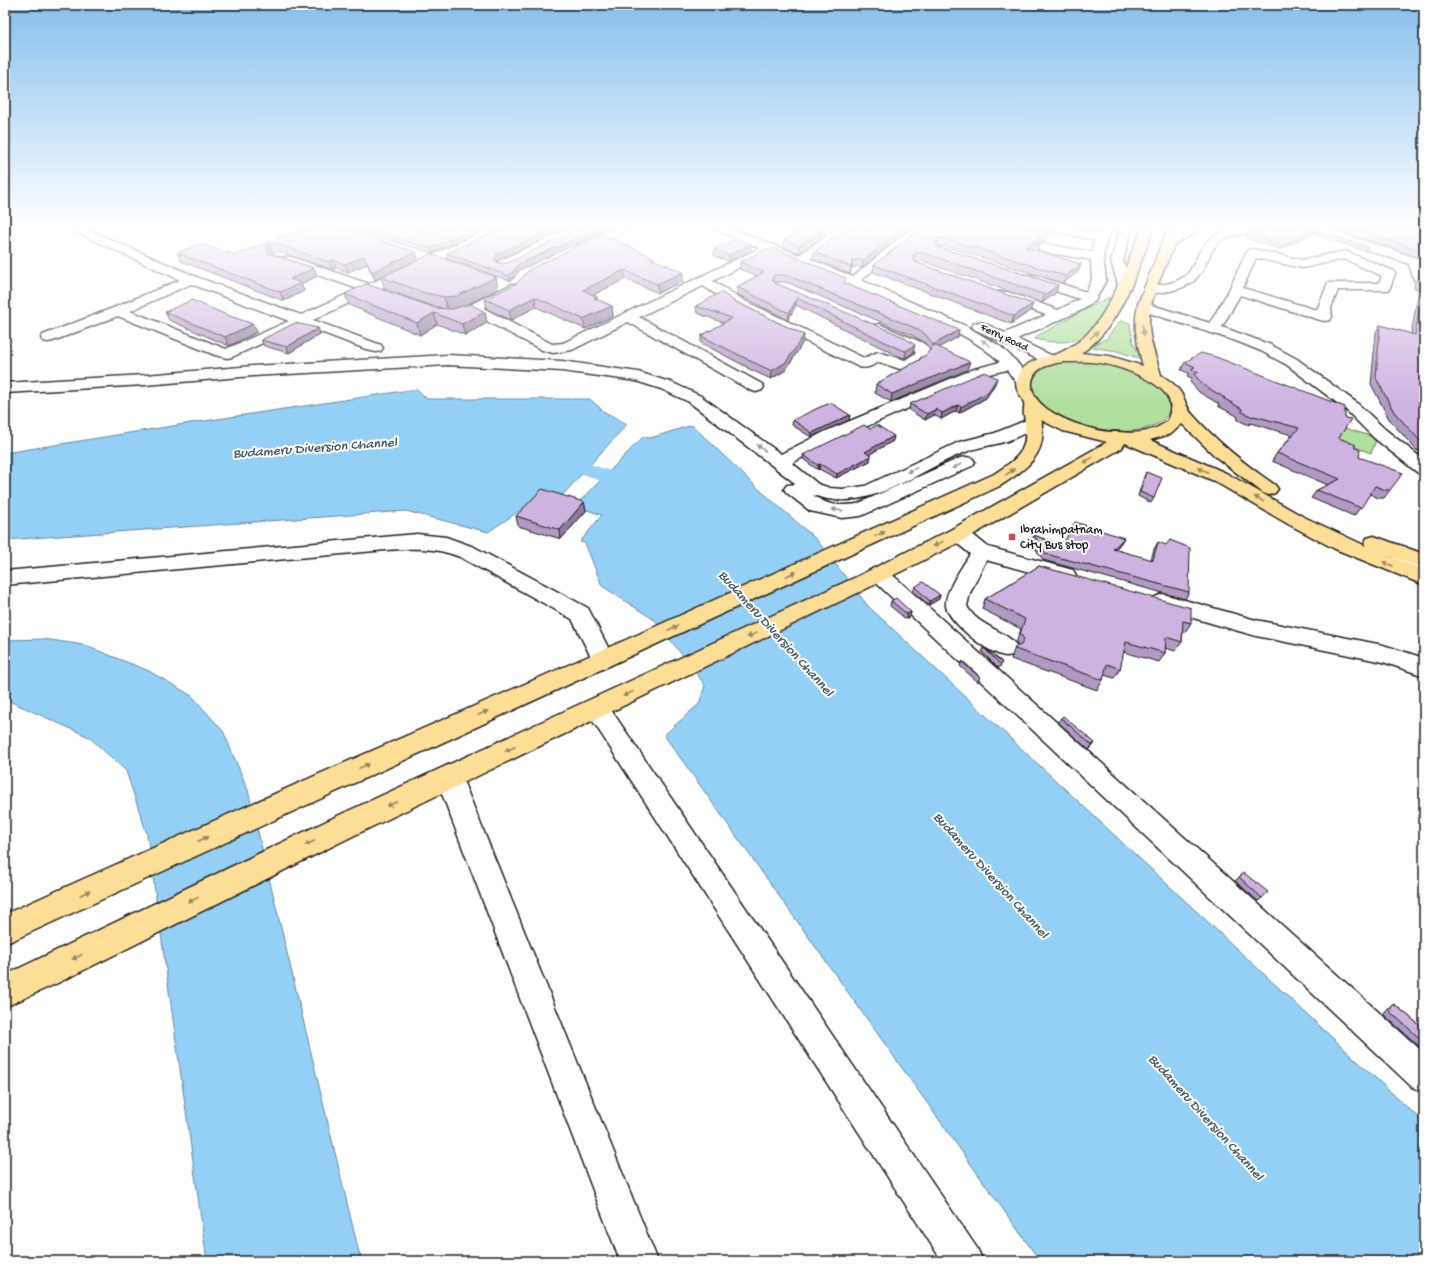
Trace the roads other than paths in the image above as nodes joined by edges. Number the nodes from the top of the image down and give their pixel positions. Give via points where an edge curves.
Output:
1 (175, 286) edge
2 (207, 286) edge
3 (364, 286) edge
4 (374, 286) edge
5 (512, 286) edge
6 (691, 286) edge
7 (712, 286) edge
8 (872, 286) edge
9 (881, 286) edge
10 (1053, 286) edge
11 (1096, 286) edge
12 (1124, 286) edge
13 (1152, 286) edge
14 (1169, 286) edge
15 (1238, 286) edge
16 (1333, 286) edge
17 (1337, 286) edge
18 (1384, 286) edge
19 (370, 288) junction
20 (1150, 290) junction
21 (1236, 290) junction
22 (992, 291) edge
23 (391, 296) edge
24 (1090, 298) junction
25 (1145, 307) junction
26 (474, 309) junction
27 (118, 310) junction
28 (936, 312) junction
29 (440, 314) edge
30 (1059, 315) junction
31 (628, 317) junction
32 (303, 320) junction
33 (864, 321) edge
34 (1213, 330) junction
35 (48, 338) dead end
36 (1006, 338) junction
37 (376, 348) dead end
38 (1057, 359) junction
39 (1011, 364) junction
40 (1154, 377) junction
41 (1023, 381) junction
42 (756, 387) dead end
43 (5, 388) edge
44 (5, 399) edge
45 (1032, 404) junction
46 (1180, 411) junction
47 (1034, 422) junction
48 (1001, 437) junction
49 (1124, 438) junction
50 (780, 462) junction
51 (1424, 469) edge
52 (959, 534) junction
53 (981, 552) junction
54 (1399, 552) junction
55 (1424, 561) edge
56 (1424, 574) edge
57 (5, 578) edge
58 (871, 578) junction
59 (1424, 578) edge
60 (1088, 581) edge
61 (1142, 596) edge
62 (1007, 648) dead end
63 (603, 659) junction
64 (1424, 667) edge
65 (597, 708) junction
66 (448, 778) junction
67 (5, 929) edge
68 (5, 991) edge
69 (1424, 1075) edge
70 (639, 1261) edge
71 (964, 1261) edge

1 - 27 street
2 - 32 street
3 - 19 street
4 - 19 street
5 - 26 street
6 - 31 street
7 - 33 street via 740,304 864,364 878,356 906,366 924,354 923,350 912,342
8 - 28 street, Ferry Road
9 - 28 street, Ferry Road
10 - 24 street
11 - 24 street
38 -> 12 highway via 1083,345 1100,330
13 - 20 highway
14 - 20 street
15 - 21 street
16 - 21 street via 1324,308 1325,317
17 - 18 street
19 - 23 street
19 - 32 street
20 - 25 highway
21 - 34 street
22 - 30 street
24 - 30 street
25 - 34 street
25 -> 40 highway via 1142,327
26 - 29 street via 455,315
26 - 31 street via 553,349 567,347
27 - 32 street via 227,354
27 - 35 street
28 - 36 street, Ferry Road
39 -> 28 street, Ferry Road via 981,339
30 - 36 street
31 - 42 street
32 - 37 street
34 - 51 street via 1266,348 1292,362 1351,406 1380,434
36 - 38 street, Ferry Road
38 - 40 highway via 1100,358 1138,369
38 - 41 highway via 1032,368
39 - 41 street, Ferry Road
39 - 50 street via 979,372 832,435
40 - 46 highway via 1174,393
41 - 45 highway via 1024,392
50 -> 43 street via 695,399 667,386 638,377 562,366 448,360
48 -> 44 street via 980,455 861,510 842,512 818,507 685,406 664,394 620,383 556,374 505,369 438,369 248,379
45 - 47 highway
45 - 49 highway via 1063,425 1084,432
46 - 49 highway via 1177,421 1166,430 1151,436
46 - 54 highway via 1223,455 1275,493 1350,534
47 - 48 street
63 -> 47 highway via 994,482 1012,470 1032,450 1036,433
48 -> 50 street via 965,446 870,491 856,494 828,494 812,488
49 -> 52 highway
59 -> 49 highway via 1342,544 1220,477
52 - 53 street
52 -> 58 highway
53 - 60 street
53 - 62 street via 956,600 958,612 966,622
54 - 55 highway
54 - 56 street
57 - 63 street via 394,542 446,544 467,552 580,614
58 -> 65 highway
58 - 69 street
61 - 64 street via 1256,628 1383,654
67 -> 63 highway
65 -> 66 highway
65 - 71 street
66 -> 68 highway
66 - 70 street

